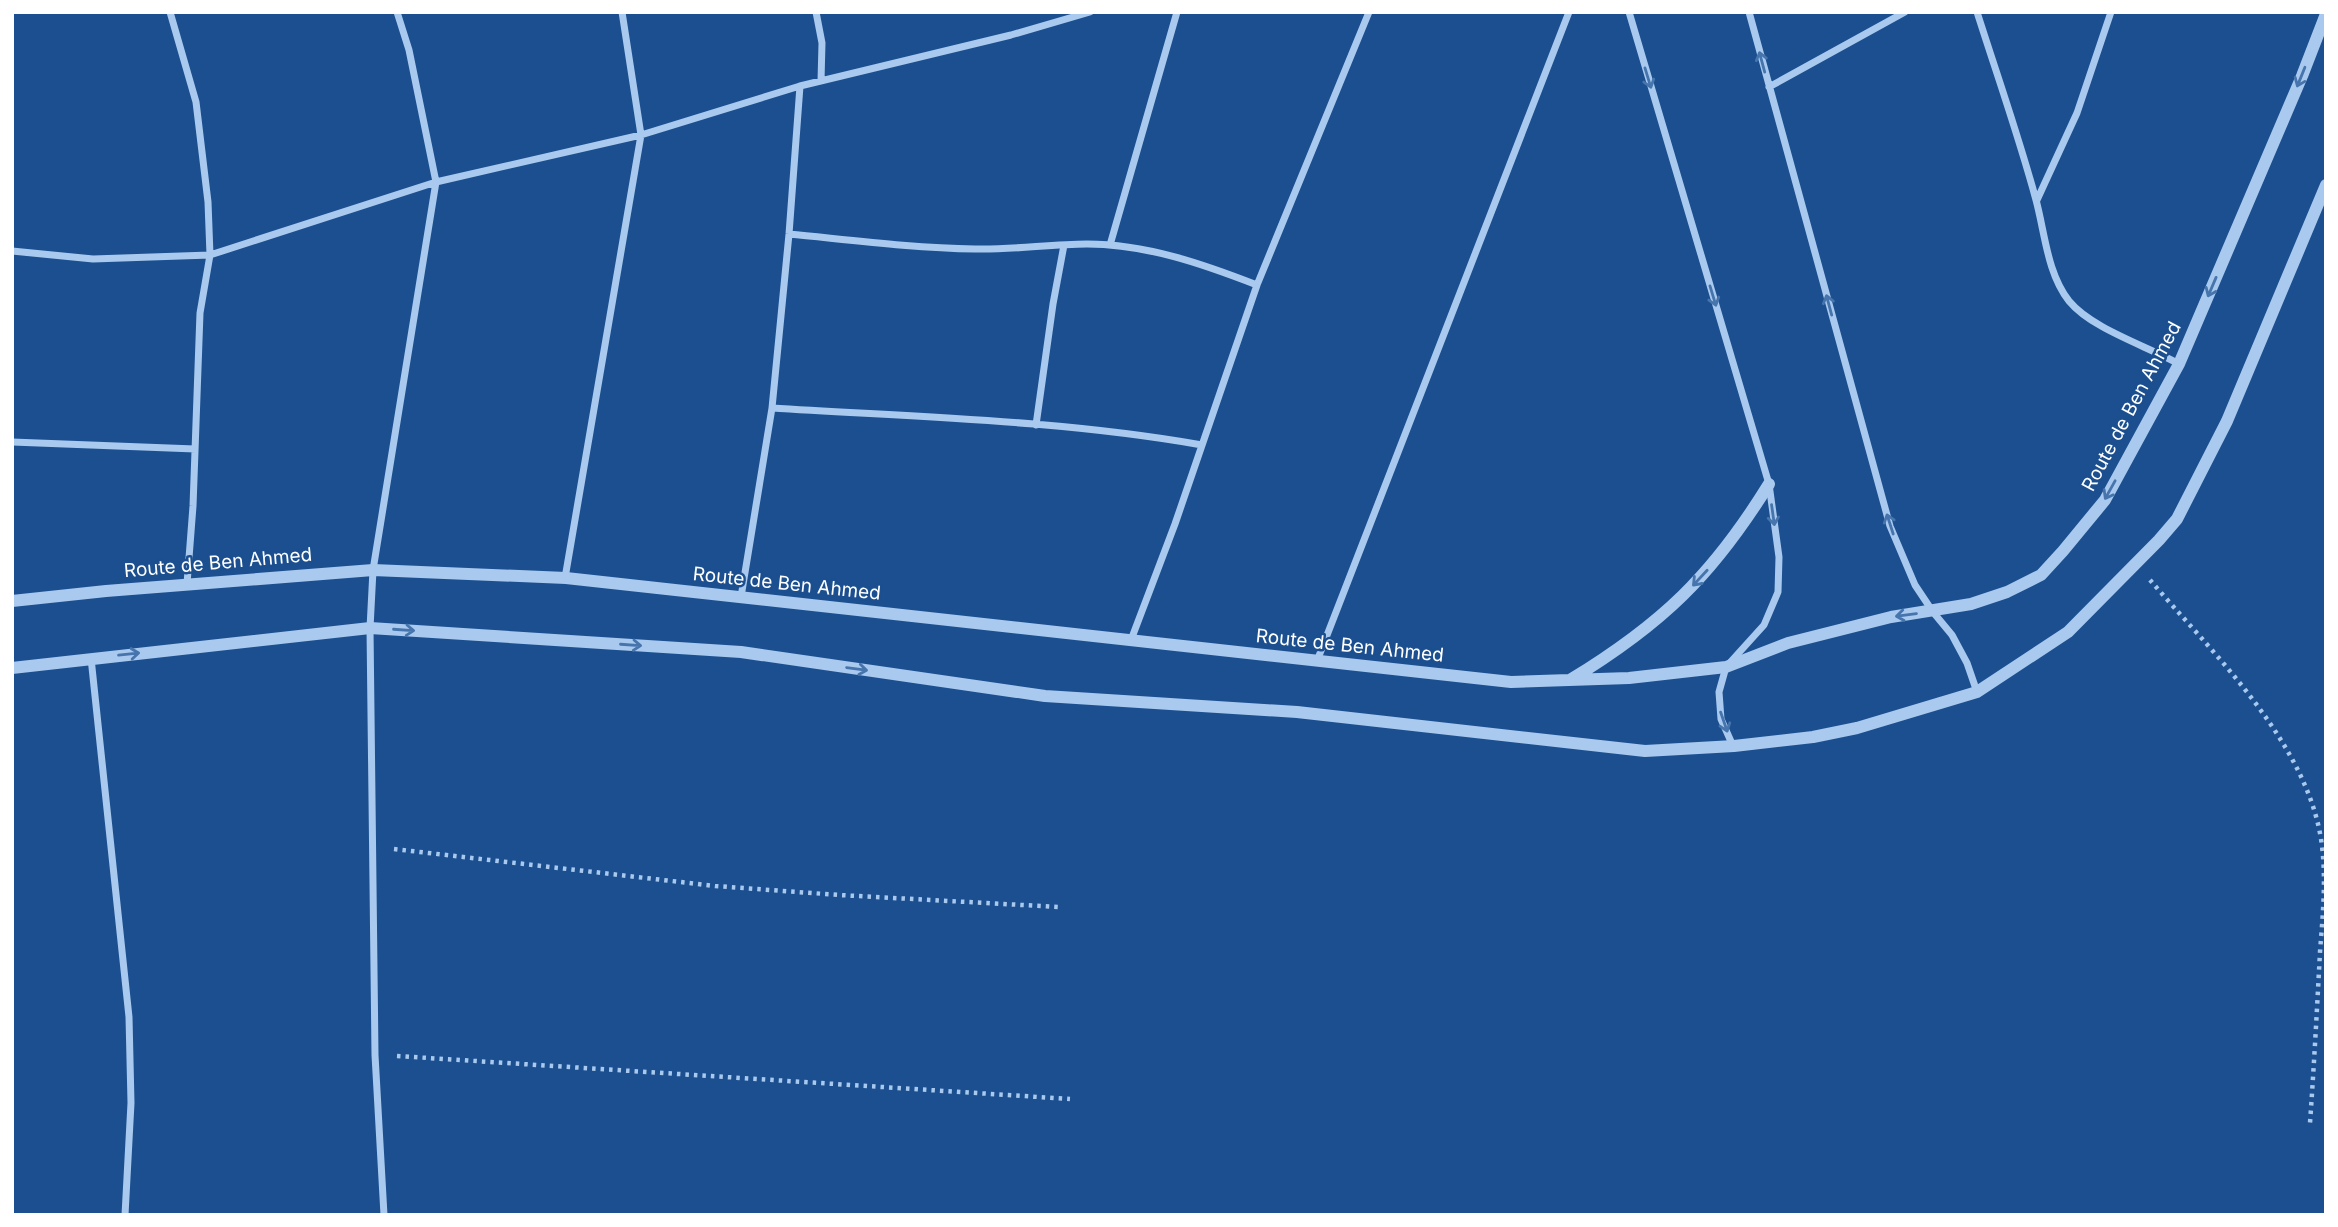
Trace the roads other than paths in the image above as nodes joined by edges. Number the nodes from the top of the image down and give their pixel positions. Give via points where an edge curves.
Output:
1 (170, 12) edge
2 (397, 12) edge
3 (622, 12) edge
4 (816, 12) edge
5 (1090, 12) edge
6 (1177, 12) edge
7 (1369, 12) edge
8 (1569, 12) edge
9 (1629, 12) edge
10 (1749, 12) edge
11 (1905, 12) edge
12 (1977, 12) edge
13 (2111, 12) edge
14 (2326, 13) edge
15 (821, 82) junction
16 (800, 86) junction
17 (1769, 88) junction
18 (641, 135) junction
19 (436, 183) junction
20 (2326, 185) edge
21 (2036, 201) junction
22 (789, 234) junction
23 (1064, 245) junction
24 (1110, 245) junction
25 (12, 251) edge
26 (210, 255) junction
27 (1257, 285) junction
28 (2179, 364) junction
29 (772, 408) junction
30 (1036, 425) junction
31 (12, 442) edge
32 (1202, 445) junction
33 (195, 449) junction
34 (1769, 484) junction
35 (373, 570) junction
36 (565, 578) junction
37 (187, 584) junction
38 (741, 597) junction
39 (12, 601) edge
40 (1933, 612) junction
41 (370, 628) junction
42 (1131, 640) junction
43 (91, 658) junction
44 (1317, 661) junction
45 (1726, 667) junction
46 (12, 668) edge
47 (1567, 681) junction
48 (1977, 692) junction
49 (1734, 746) junction
50 (125, 1215) edge
51 (384, 1215) edge

1 - 26 street via 196,102
2 - 19 street
3 - 18 street
4 - 15 street via 822,43
5 - 15 street
6 - 24 street
7 - 27 street
8 - 44 street
9 -> 34 street
17 -> 10 street
11 - 17 street
12 - 21 street
13 - 21 street via 2077,113
14 -> 28 street, Route de Ben Ahmed
15 - 16 street
16 - 18 street
16 - 22 street
40 -> 17 street via 1906,566 1890,526
18 - 19 street
18 - 36 street
19 - 26 street
19 - 35 street
20 - 48 street via 2227,421 2177,519 2068,632
21 - 28 street via 2044,242 2069,300 2085,315
22 - 23 street via 973,249
22 - 29 street
23 - 24 street
23 - 30 street
24 - 27 street via 1157,252
25 - 26 street via 93,259
26 - 33 street via 200,313
27 - 32 street
28 -> 40 street, Route de Ben Ahmed via 2105,500 2041,575 2007,592
29 - 30 street
29 - 38 street
30 - 32 street
31 - 33 street
32 - 42 street
33 - 37 street
34 -> 45 street via 1779,557 1778,592 1764,625
34 -> 47 street via 1726,550 1672,607
35 - 36 street, Route de Ben Ahmed
35 - 37 street, Route de Ben Ahmed
35 - 41 street
36 - 38 street, Route de Ben Ahmed
37 - 39 street, Route de Ben Ahmed
38 - 42 street, Route de Ben Ahmed
40 -> 45 street, Route de Ben Ahmed via 1891,617 1788,643
40 - 48 street via 1952,635
43 -> 41 street
41 -> 49 street via 741,652 1045,696 1297,712 1645,751
41 - 51 street via 375,1055
42 - 44 street, Route de Ben Ahmed
43 - 46 street
43 - 50 street via 129,1017 131,1103
44 - 47 street, Route de Ben Ahmed via 1511,682
45 - 47 street, Route de Ben Ahmed
45 -> 49 street via 1718,692 1721,719
48 - 49 street via 1801,740

